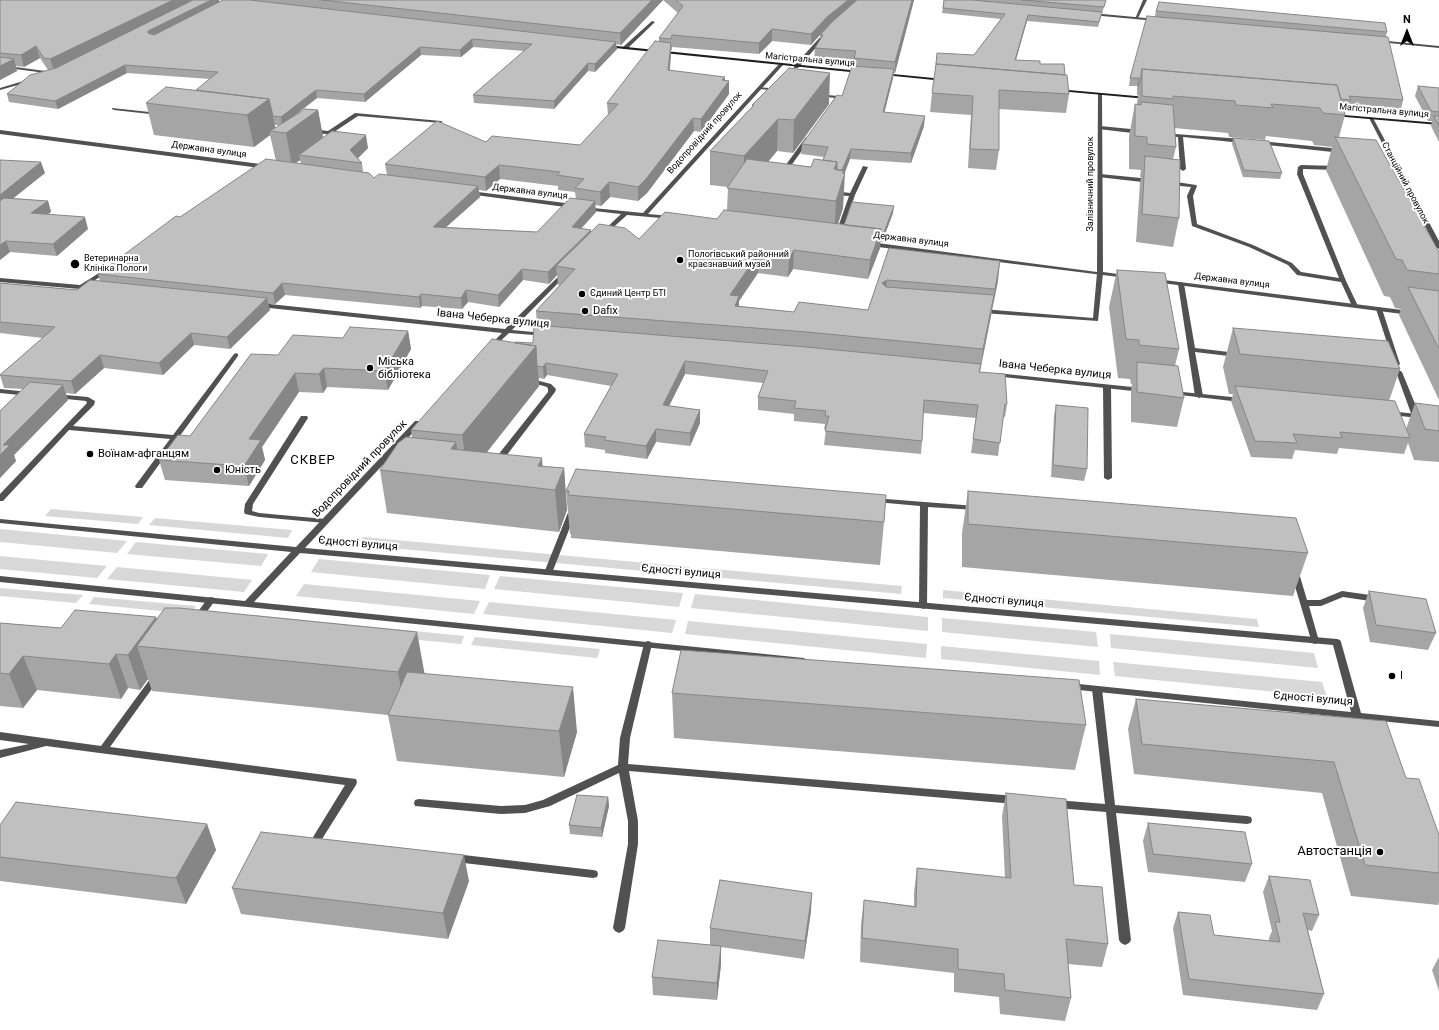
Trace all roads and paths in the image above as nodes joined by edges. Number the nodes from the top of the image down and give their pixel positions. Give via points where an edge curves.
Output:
1 (1145, 0) edge
2 (1090, 14) edge
3 (1136, 18) junction
4 (1160, 20) edge
5 (653, 22) dead end
6 (829, 30) edge
7 (1377, 41) edge
8 (601, 45) edge
9 (1439, 47) edge
10 (625, 48) junction
11 (781, 65) junction
12 (0, 66) edge
13 (796, 67) junction
14 (866, 73) edge
15 (874, 74) edge
16 (41, 77) edge
17 (33, 79) edge
18 (952, 81) edge
19 (760, 88) junction
20 (0, 89) edge
21 (1053, 90) edge
22 (783, 91) edge
23 (814, 94) edge
24 (1100, 94) junction
25 (1154, 99) edge
26 (114, 109) dead end
27 (829, 109) edge
28 (162, 114) edge
29 (1325, 114) edge
30 (1371, 118) junction
31 (441, 122) edge
32 (1439, 124) edge
33 (1100, 128) junction
34 (305, 131) edge
35 (0, 132) edge
36 (329, 133) junction
37 (1151, 133) edge
38 (1158, 133) edge
39 (811, 134) edge
40 (1180, 135) junction
41 (334, 139) edge
42 (1351, 152) edge
43 (1383, 155) edge
44 (1390, 156) junction
45 (264, 166) junction
46 (865, 167) dead end
47 (271, 168) edge
48 (1345, 168) edge
49 (1182, 169) dead end
50 (258, 171) edge
51 (1391, 172) edge
52 (1399, 172) junction
53 (1100, 176) junction
54 (779, 178) edge
55 (1154, 182) edge
56 (1162, 183) edge
57 (467, 192) edge
58 (829, 192) edge
59 (852, 195) junction
60 (625, 213) junction
61 (644, 215) junction
62 (675, 219) edge
63 (598, 240) edge
64 (837, 240) edge
65 (860, 243) edge
66 (1439, 247) edge
67 (114, 265) edge
68 (571, 267) edge
69 (1100, 273) junction
70 (1130, 277) edge
71 (0, 280) edge
72 (1152, 280) edge
73 (1343, 281) junction
74 (1181, 284) junction
75 (81, 287) junction
76 (97, 288) edge
77 (250, 304) edge
78 (1355, 306) junction
79 (1379, 309) junction
80 (971, 310) edge
81 (1416, 314) edge
82 (506, 332) junction
83 (552, 336) edge
84 (1192, 350) junction
85 (236, 355) dead end
86 (483, 356) edge
87 (1246, 356) edge
88 (988, 375) edge
89 (522, 379) edge
90 (1107, 387) junction
91 (1153, 391) edge
92 (0, 392) edge
93 (1168, 393) edge
94 (1199, 396) junction
95 (1246, 400) edge
96 (1385, 413) edge
97 (425, 416) edge
98 (1416, 416) junction
99 (304, 418) dead end
100 (1439, 418) edge
101 (68, 428) junction
102 (176, 437) junction
103 (491, 470) edge
104 (1108, 478) dead end
105 (139, 486) dead end
106 (0, 499) edge
107 (869, 499) edge
108 (576, 504) edge
109 (924, 504) junction
110 (986, 509) edge
111 (0, 521) edge
112 (325, 521) junction
113 (298, 550) junction
114 (1292, 562) edge
115 (548, 572) junction
116 (0, 579) edge
117 (211, 600) junction
118 (1387, 600) edge
119 (1304, 603) junction
120 (247, 604) junction
121 (923, 606) junction
122 (189, 630) edge
123 (1315, 641) junction
124 (648, 644) junction
125 (813, 661) edge
126 (162, 668) edge
127 (1058, 685) edge
128 (1097, 689) junction
129 (1357, 716) junction
130 (1439, 724) edge
131 (0, 736) edge
132 (47, 742) junction
133 (103, 750) junction
134 (0, 754) edge
135 (623, 767) junction
136 (1024, 801) edge
137 (419, 802) dead end
138 (1047, 803) edge
139 (1110, 808) junction
140 (1247, 820) dead end
141 (331, 844) edge
142 (442, 856) edge
143 (593, 874) dead end
144 (619, 928) dead end
145 (1125, 940) dead end

1 - 3 street
2 - 3 street
3 - 4 street
5 - 10 street
6 - 13 street
7 - 9 street
8 - 10 main road, Магістральна вулиця
10 - 11 main road, Магістральна вулиця
11 - 13 main road, Магістральна вулиця
11 - 19 street, Водопровідний провулок
12 - 16 street via 56,73
13 - 14 main road, Магістральна вулиця
15 - 18 main road
17 - 20 street
19 - 22 street
19 - 61 street, Водопровідний провулок
21 - 24 main road
23 - 27 street via 838,97
24 - 25 main road
24 - 33 street, Залізничний провулок
26 - 28 street
29 - 30 main road, Магістральна вулиця
30 - 32 main road, Магістральна вулиця
30 - 44 street, Станційний провулок
31 - 36 street via 357,114
33 - 37 street
33 - 53 street, Залізничний провулок
34 - 36 street
35 - 45 street, Державна вулиця
36 - 41 street via 340,135
38 - 40 street
39 - 54 street
40 - 42 street
40 - 49 street
43 - 44 street
44 - 52 street, Станційний провулок
45 - 47 street, Державна вулиця
45 - 50 street
46 - 59 street
48 - 73 street via 1301,167 1300,174
51 - 52 street
52 - 66 street, Станційний провулок
53 - 55 street
53 - 69 street, Залізничний провулок
56 - 73 street via 1194,186 1190,196 1194,225 1290,264 1299,274
57 - 60 street, Державна вулиця
58 - 59 street
59 - 64 street
60 - 61 street, Державна вулиця
60 - 63 street
61 - 62 street, Державна вулиця
65 - 69 street, Державна вулиця
67 - 75 street
68 - 82 street
69 - 70 street, Державна вулиця
69 - 80 street, Залізничний провулок via 1096,320
71 - 75 street
72 - 74 street, Державна вулиця
73 - 78 street
74 - 78 street, Державна вулиця
74 - 84 street
75 - 76 street
77 - 82 street, Івана Чеберка вулиця
78 - 79 street, Державна вулиця
79 - 81 street, Державна вулиця
79 - 98 street via 1395,371
82 - 83 street, Івана Чеберка вулиця
82 - 86 street
84 - 87 street
84 - 94 street
85 - 102 street
88 - 90 street, Івана Чеберка вулиця
89 - 103 street via 545,383 552,389
90 - 91 street, Івана Чеберка вулиця
90 - 104 street
92 - 101 street via 84,398 91,401
93 - 94 street
94 - 95 street
96 - 98 street
97 - 112 street, Водопровідний провулок via 377,472
98 - 100 street
99 - 112 street via 249,504 248,512
101 - 102 street
101 - 106 street
102 - 105 street
107 - 109 street
108 - 115 street
109 - 110 street
109 - 121 street
111 - 113 street, Єдності вулиця
112 - 113 street, Водопровідний провулок
113 - 115 street, Єдності вулиця
113 - 120 street, Водопровідний провулок
114 - 119 street
115 - 121 street, Єдності вулиця
116 - 117 street
117 - 120 street
117 - 122 street
118 - 119 street via 1342,594 1321,603
119 - 123 street
120 - 124 street
121 - 123 street, Єдності вулиця
123 - 129 street, Єдності вулиця via 1337,642
124 - 125 street
124 - 135 street via 625,738
126 - 133 street
127 - 128 street, Єдності вулиця
128 - 129 street, Єдності вулиця
128 - 139 street
129 - 130 street
131 - 132 street
132 - 133 street
132 - 134 street
133 - 141 street via 352,782 315,842
135 - 136 street
135 - 137 street via 525,810
135 - 144 street via 633,821 633,844
138 - 139 street
139 - 140 street
139 - 145 street
142 - 143 street

